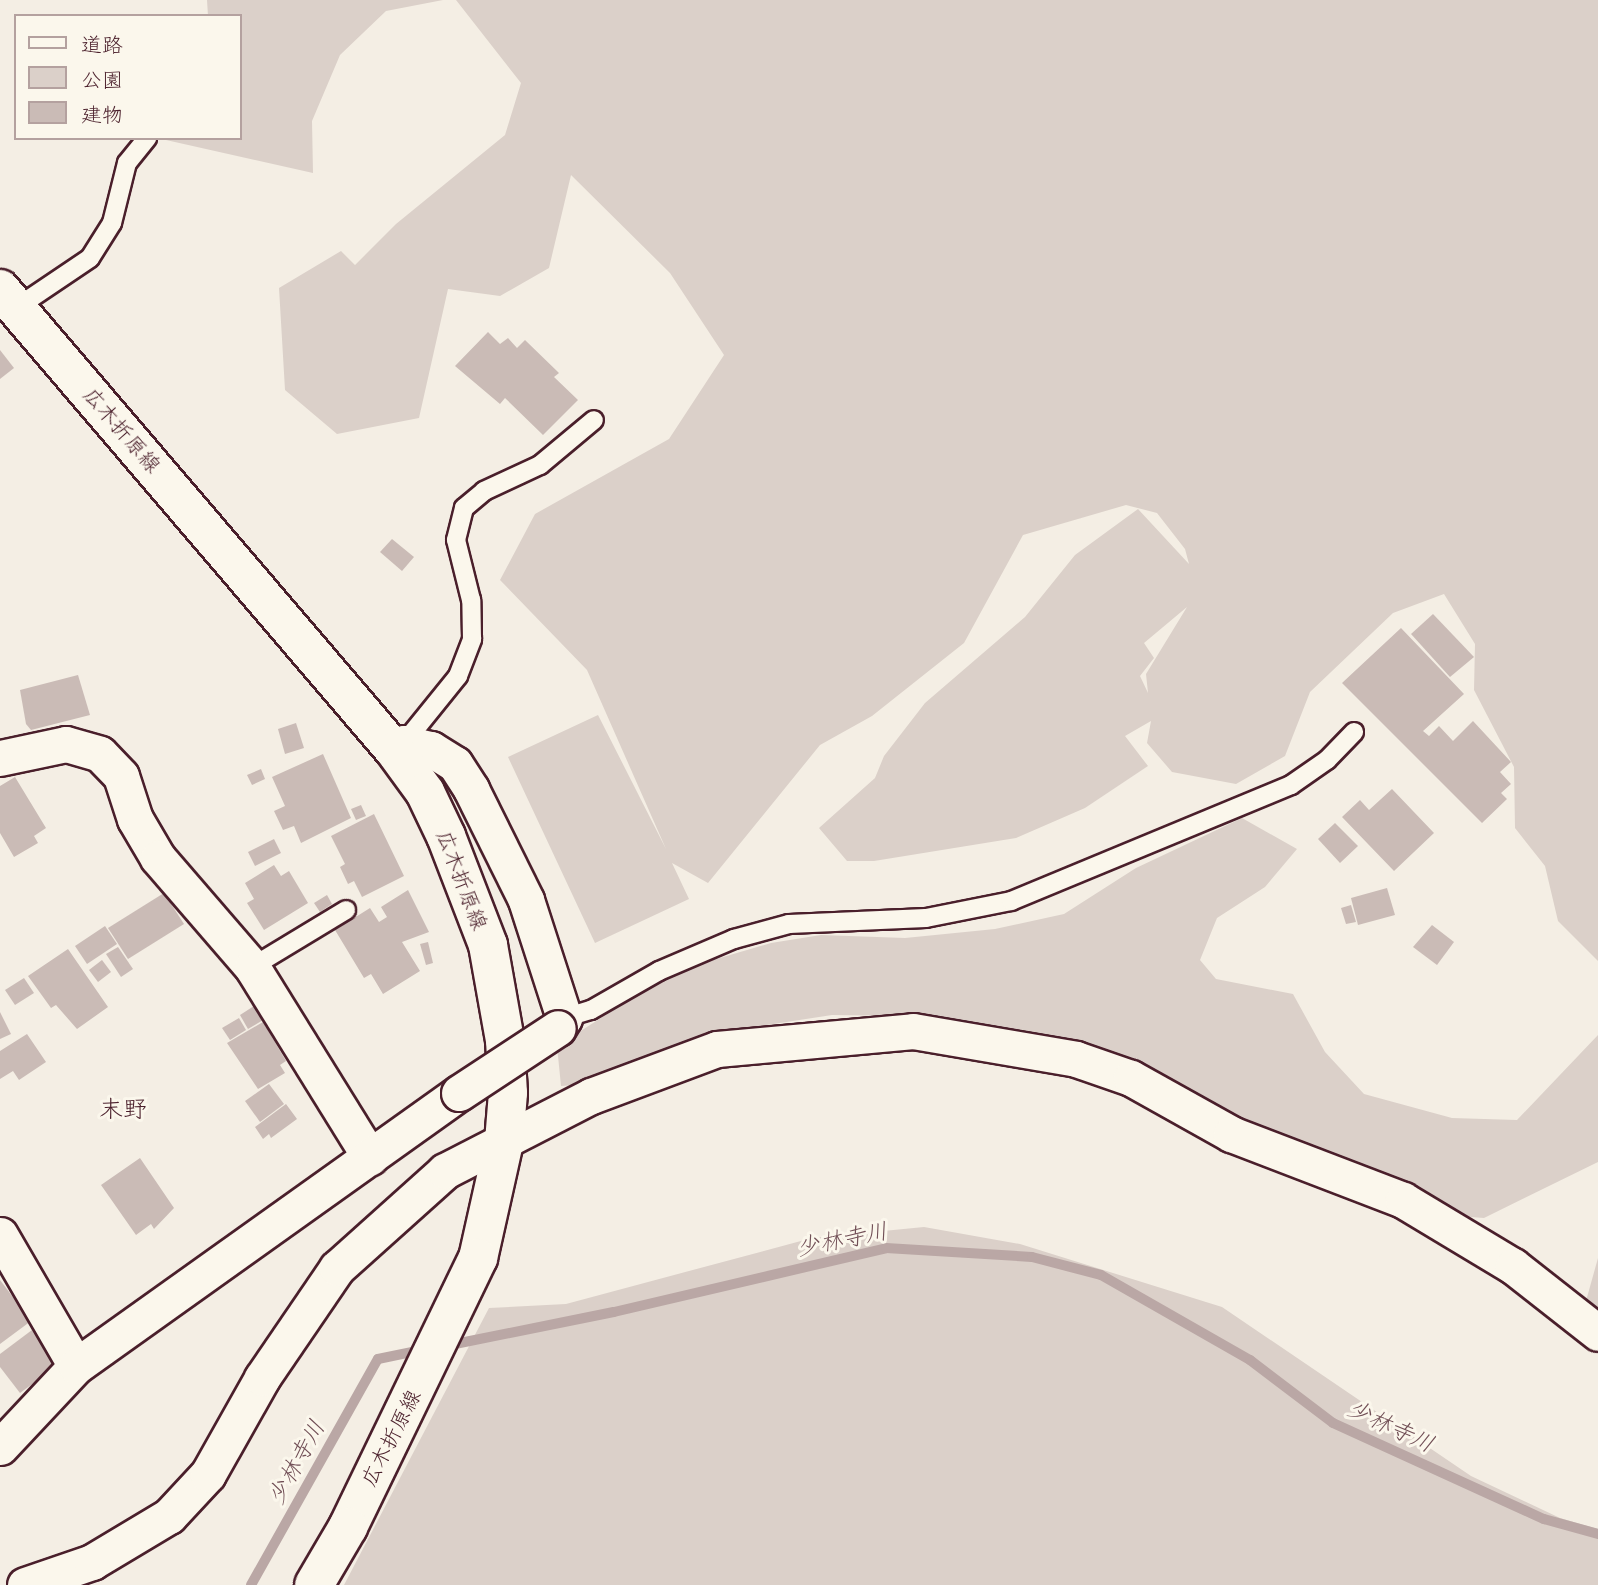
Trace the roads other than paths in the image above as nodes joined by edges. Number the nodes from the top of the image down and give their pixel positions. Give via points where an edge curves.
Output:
1 (144, 140) edge
2 (5, 305) edge
3 (593, 420) dead end
4 (1354, 732) dead end
5 (400, 747) junction
6 (0, 758) edge
7 (345, 910) dead end
8 (252, 967) junction
9 (561, 1023) junction
10 (504, 1142) junction
11 (370, 1157) junction
12 (4, 1252) edge
13 (1598, 1333) edge
14 (76, 1366) junction
15 (0, 1447) edge
16 (25, 1585) edge
17 (314, 1585) edge

1 - 2 lane via 127,163 112,223 90,258
2 - 5 main road, 広木折原線
3 - 5 lane via 540,465 484,491 464,508 456,540 471,600 472,639 458,676
4 - 9 lane via 1327,760 1291,785 1011,901 926,918 789,924 734,939
5 - 9 street via 431,749 455,764 471,789 526,900
5 - 10 main road, 広木折原線 via 446,836 488,945 505,1040
6 - 8 street via 66,744 100,754 121,776 135,819 158,858
7 - 8 lane
8 - 11 street
9 - 11 street, bridge
10 - 13 street via 592,1096 717,1049 913,1031 989,1041 1076,1059 1131,1078 1230,1134 1403,1200 1513,1266
10 - 16 street via 445,1171 337,1268 262,1378 208,1474 169,1516 92,1562
10 - 17 main road, 広木折原線 via 478,1258 348,1527
11 - 14 street
12 - 14 street
14 - 15 street

